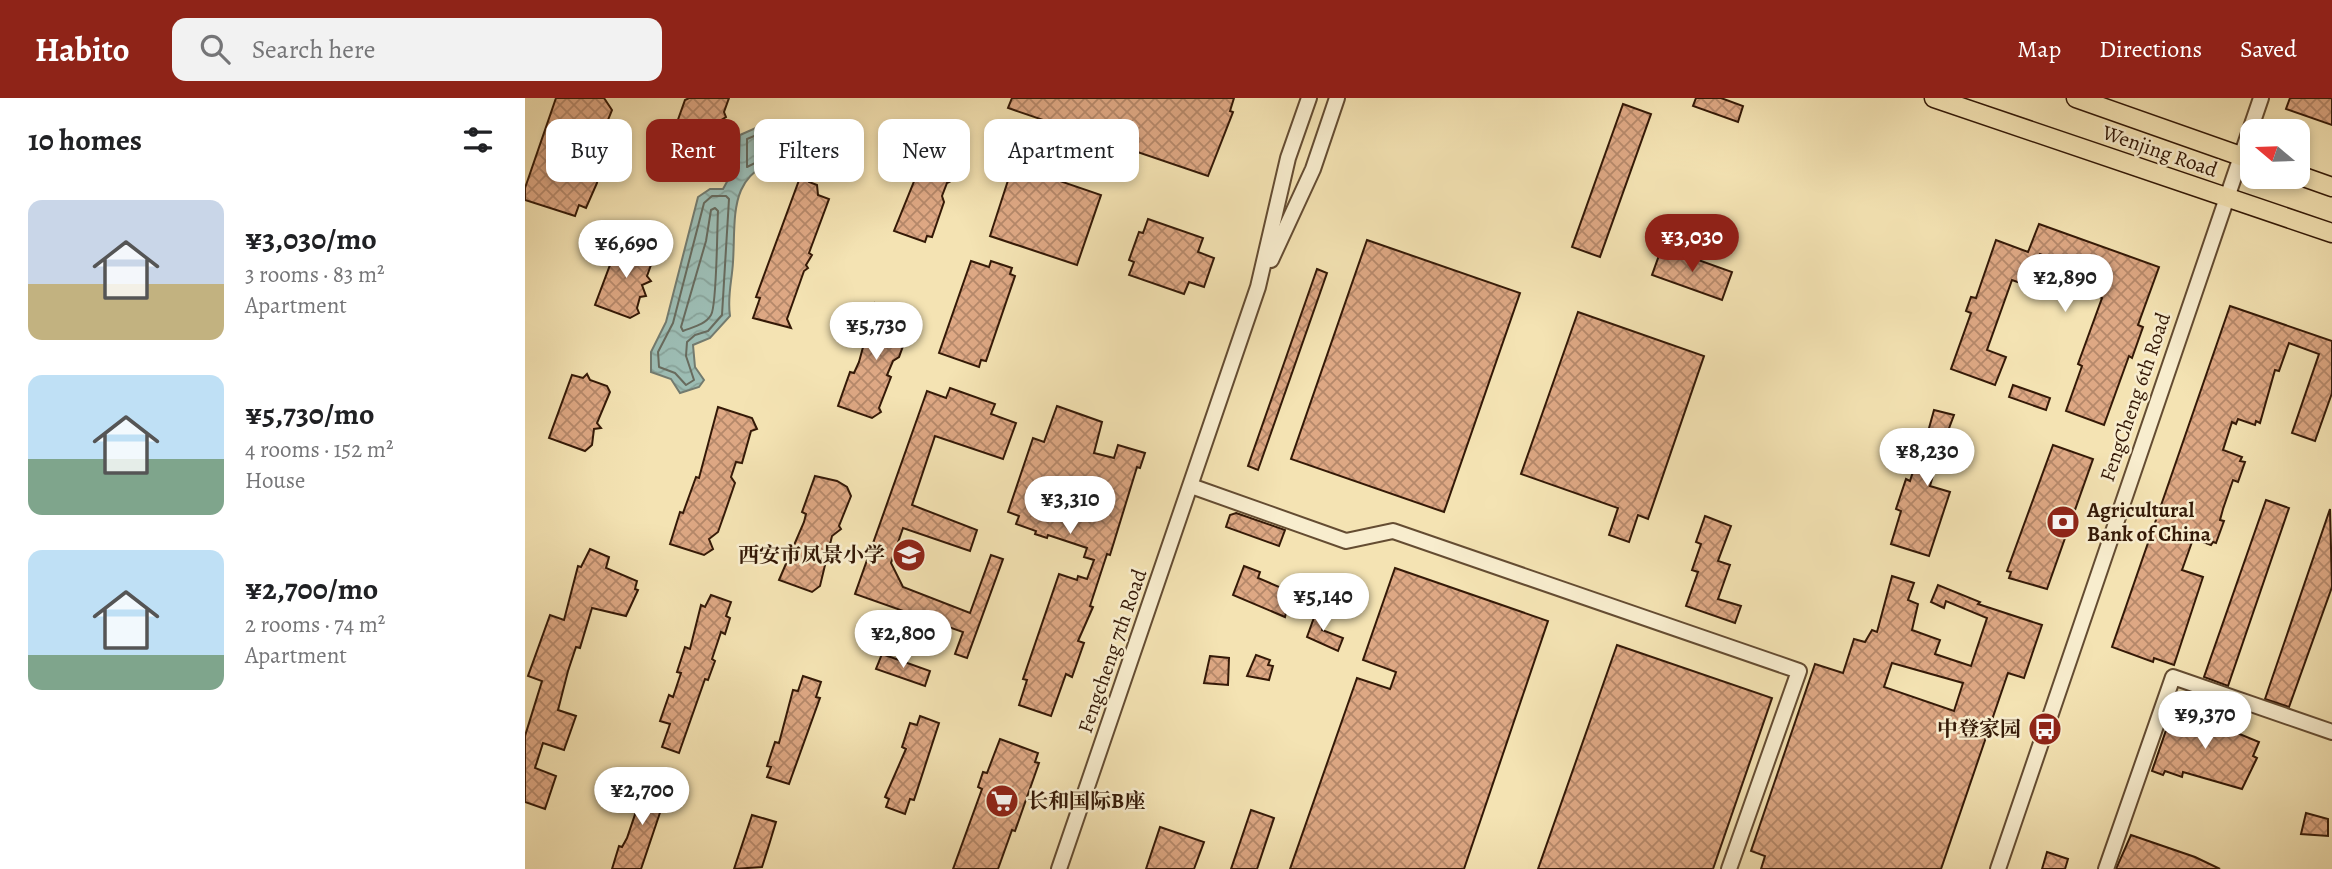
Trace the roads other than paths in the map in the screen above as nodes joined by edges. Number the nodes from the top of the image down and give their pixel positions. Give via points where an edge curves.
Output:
1 (1309, 98) edge
2 (1337, 98) edge
3 (1934, 98) edge
4 (2076, 98) edge
5 (2261, 98) edge
6 (2256, 119) edge
7 (2240, 156) edge
8 (2240, 169) edge
9 (2310, 179) edge
10 (2332, 187) edge
11 (2225, 197) junction
12 (2332, 233) edge
13 (1258, 286) junction
14 (1191, 486) junction
15 (2332, 732) edge
16 (1059, 869) edge
17 (1730, 869) edge
18 (1998, 869) edge
19 (2106, 869) edge

1 - 13 street, Fengcheng 7th Road via 1288,158
2 - 13 street, Fengcheng 7th Road via 1313,169
3 - 11 main road, Wenjing Road
4 - 7 main road, Wenjing Road
5 - 6 street, FengCheng 6th Road
8 - 11 street, FengCheng 6th Road
9 - 10 main road
11 - 12 main road, Wenjing Road
11 - 18 street, FengCheng 6th Road
13 - 14 street, Fengcheng 7th Road
14 - 16 street, Fengcheng 7th Road
14 - 17 street via 1346,541 1393,531 1798,671
15 - 19 street via 2173,677

